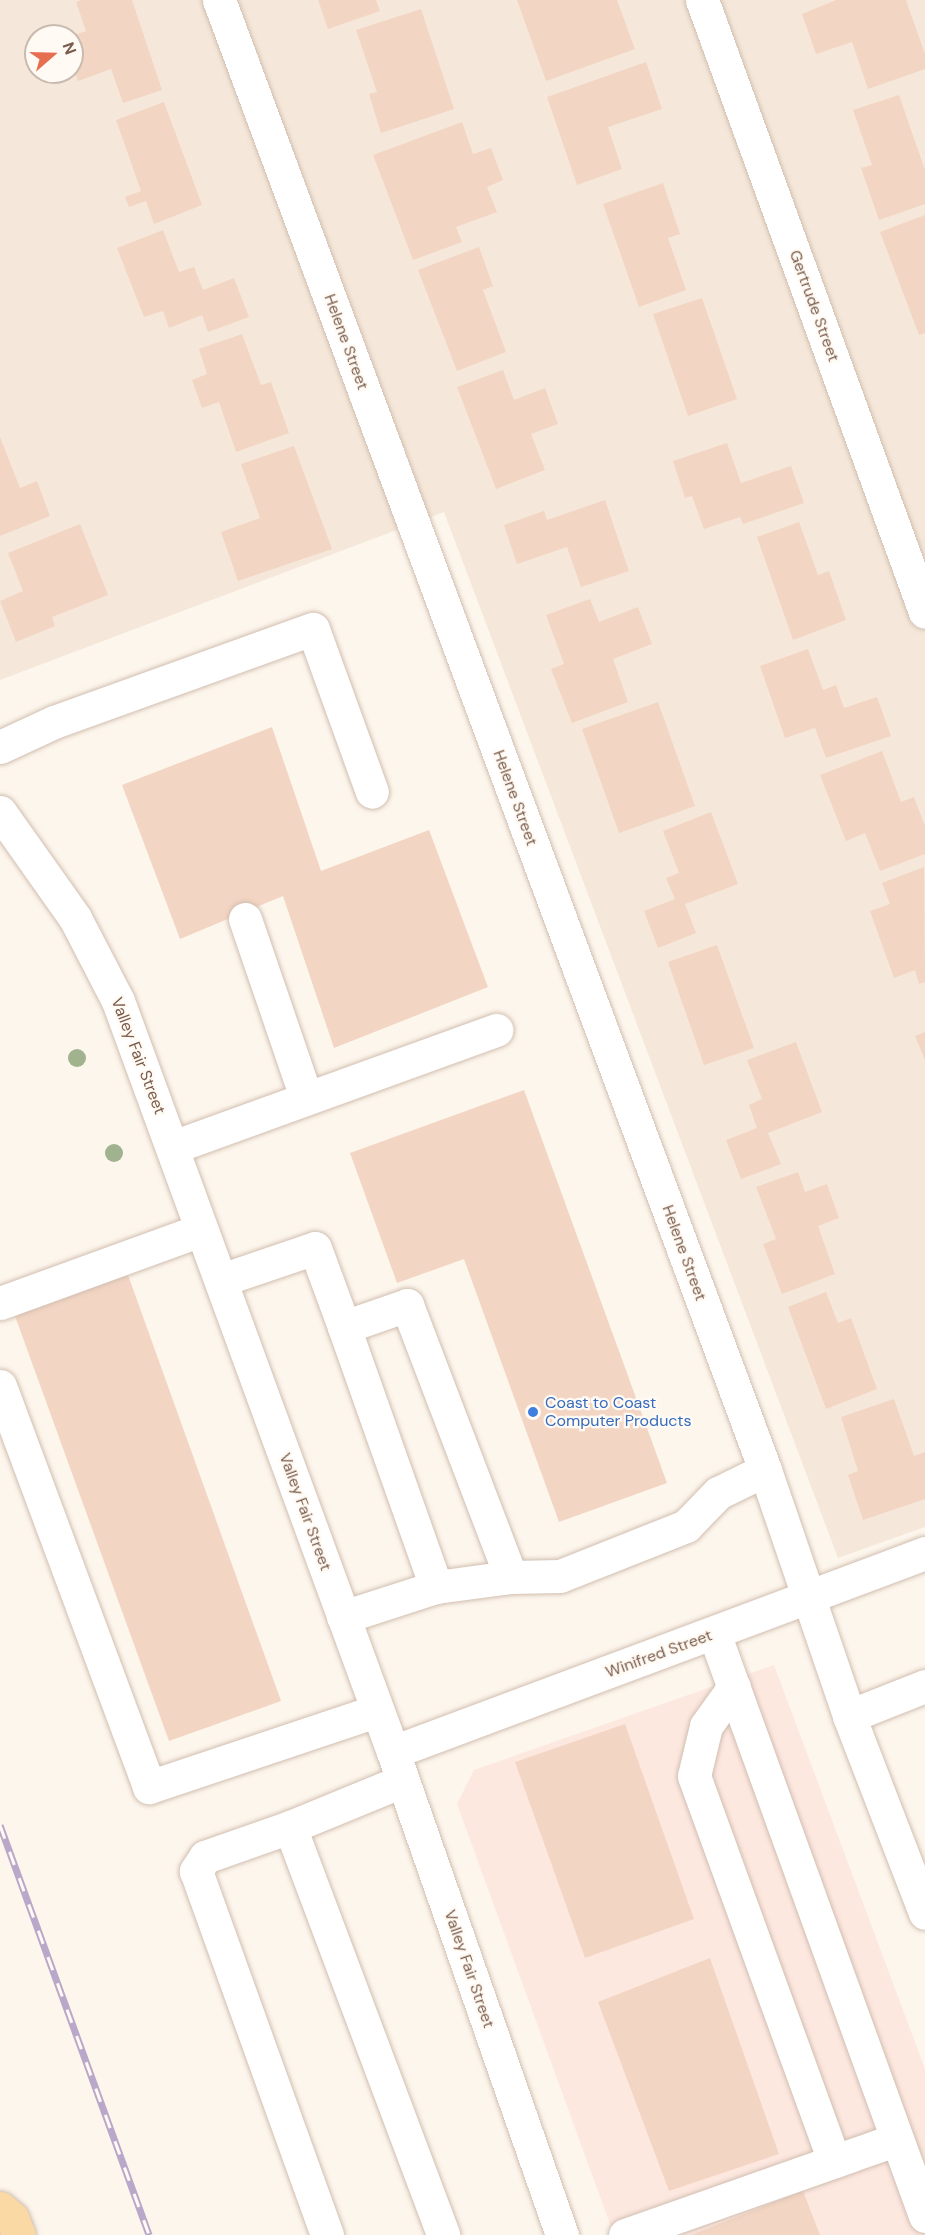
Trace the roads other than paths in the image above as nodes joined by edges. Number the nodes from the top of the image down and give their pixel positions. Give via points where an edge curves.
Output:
1 (219, 0) edge
2 (702, 0) edge
3 (925, 612) edge
4 (0, 747) edge
5 (372, 792) dead end
6 (0, 812) edge
7 (246, 919) dead end
8 (496, 1030) dead end
9 (306, 1097) junction
10 (173, 1148) junction
11 (201, 1230) junction
12 (221, 1280) junction
13 (0, 1304) edge
14 (344, 1327) junction
15 (0, 1386) edge
16 (765, 1470) junction
17 (925, 1553) edge
18 (511, 1577) junction
19 (436, 1587) junction
20 (808, 1597) junction
21 (343, 1617) junction
22 (714, 1633) junction
23 (925, 1686) edge
24 (734, 1687) junction
25 (376, 1711) junction
26 (849, 1716) junction
27 (398, 1766) junction
28 (290, 1827) junction
29 (925, 1913) edge
30 (897, 2139) junction
31 (834, 2161) junction
32 (0, 2208) edge
33 (925, 2216) edge
34 (19, 2235) edge
35 (327, 2235) edge
36 (443, 2235) edge
37 (562, 2235) edge
38 (626, 2235) edge

1 - 16 street, Helene Street
2 - 3 street, Gertrude Street
4 - 5 street via 54,722 313,629
6 - 10 street, Valley Fair Street via 75,918 118,1001
7 - 9 street
8 - 9 street
9 - 10 street
10 - 11 street, Valley Fair Street
11 - 12 street, Valley Fair Street
11 - 13 street
12 - 14 street via 315,1248
12 - 21 street, Valley Fair Street
14 - 18 street via 407,1305
14 - 19 street
15 - 25 street via 149,1787
16 - 18 street via 718,1493 686,1526 560,1576
16 - 20 street, Helene Street
17 - 20 street, Winifred Street
18 - 19 street
19 - 21 street
20 - 22 street, Winifred Street
20 - 26 street, Helene Street
21 - 25 street, Valley Fair Street
22 - 24 street
22 - 27 street, Winifred Street
23 - 26 street
24 - 30 street
24 - 31 street via 706,1726 694,1776
25 - 27 street, Valley Fair Street
26 - 29 street, Helene Street
27 - 28 street, Winifred Street
27 - 37 street, Valley Fair Street
28 - 35 street, Winifred Street via 205,1857 196,1871
28 - 36 street
30 - 31 street
30 - 33 street
31 - 38 street
32 - 34 main road via 12,2218

